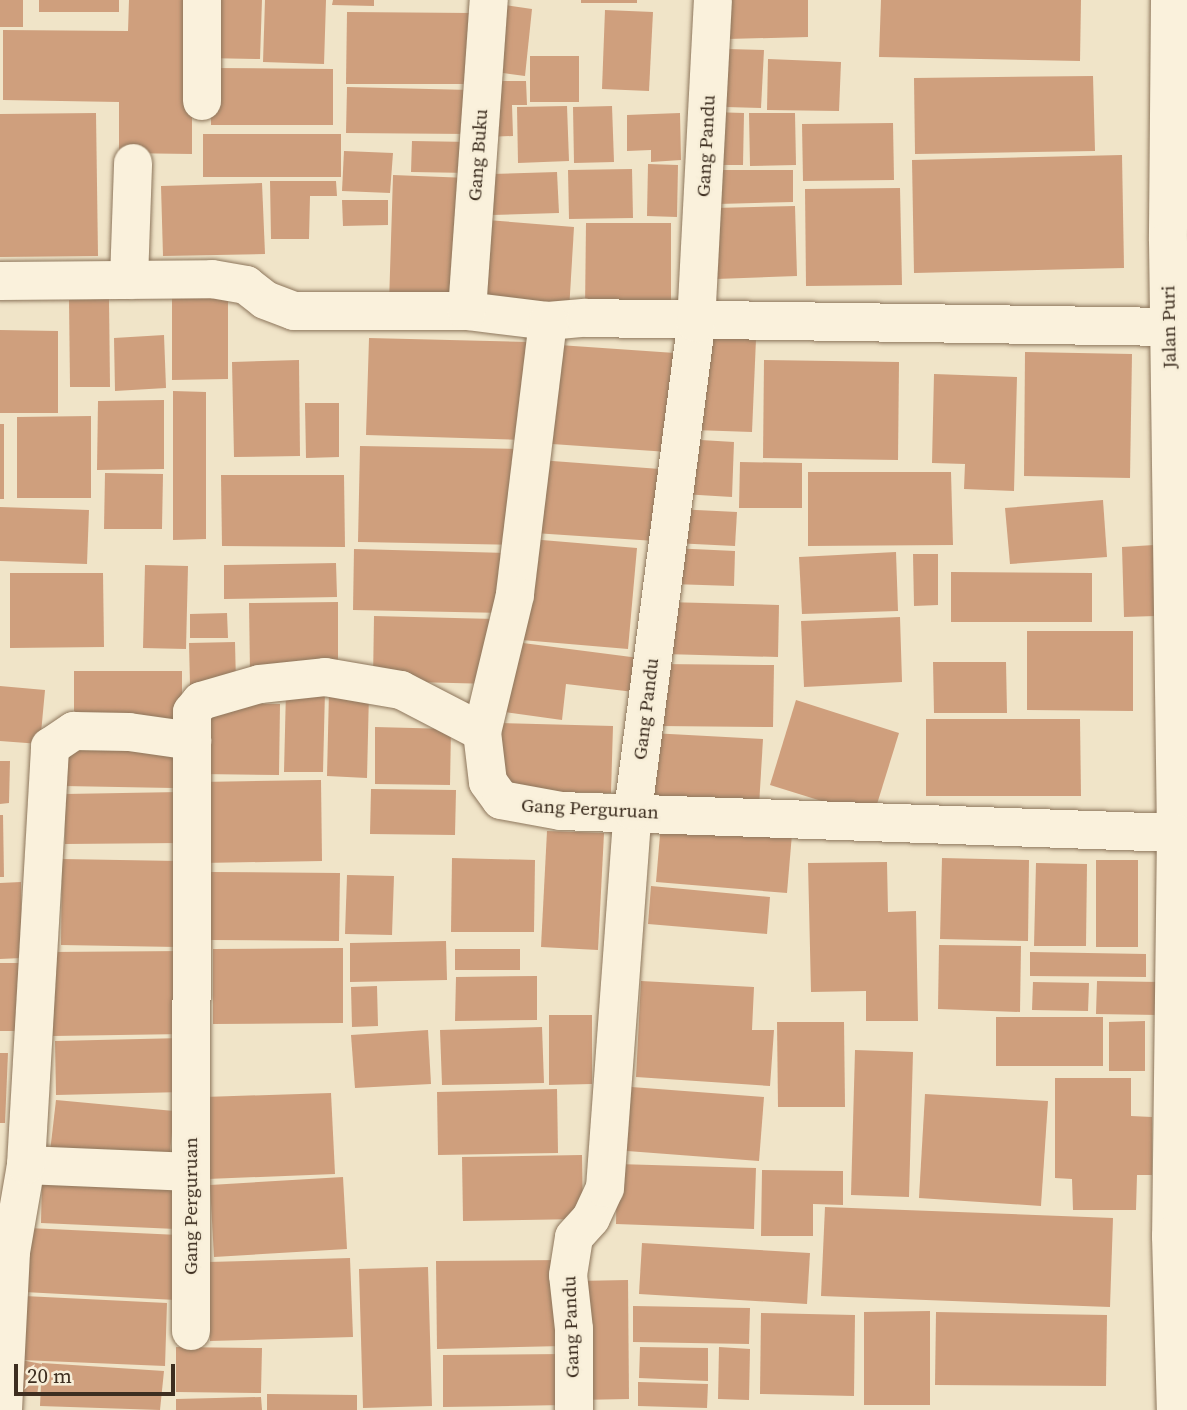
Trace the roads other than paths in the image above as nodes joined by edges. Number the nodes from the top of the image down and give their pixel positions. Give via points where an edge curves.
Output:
1 (202, 0) edge
2 (489, 0) edge
3 (713, 0) edge
4 (1170, 0) edge
5 (202, 102) dead end
6 (133, 163) dead end
7 (1178, 241) edge
8 (129, 280) junction
9 (0, 281) edge
10 (467, 311) junction
11 (548, 321) junction
12 (696, 323) junction
13 (1169, 327) junction
14 (482, 732) junction
15 (192, 741) junction
16 (633, 811) junction
17 (1176, 833) junction
18 (1181, 978) edge
19 (26, 1165) junction
20 (191, 1172) junction
21 (1179, 1236) edge
22 (191, 1331) dead end
23 (3, 1410) edge
24 (568, 1410) edge
25 (576, 1410) edge
26 (1176, 1410) edge

1 - 5 street
2 - 10 street, Gang Buku
3 - 12 street, Gang Pandu
4 - 7 street, Jalan Puri
6 - 8 street
7 - 13 street, Jalan Puri
8 - 9 street
8 - 10 street via 212,279 246,285 265,300 294,311
10 - 11 street
11 - 12 street via 586,318
11 - 14 street via 515,595
12 - 13 street
12 - 16 street, Gang Pandu
13 - 17 street, Jalan Puri
14 - 15 street, Gang Perguruan via 401,690 325,677 260,684 201,701 192,712
14 - 16 street, Gang Perguruan via 488,782 502,800 561,811
15 - 19 street via 128,732 74,731 50,747
15 - 20 street, Gang Perguruan
16 - 17 street, Gang Perguruan via 930,828
16 - 25 street, Gang Pandu via 606,1188 591,1218 574,1237 568,1275
17 - 18 street, Jalan Puri
18 - 21 street, Jalan Puri
19 - 20 street
19 - 23 street via 11,1252
20 - 22 street, Gang Perguruan
21 - 26 street, Jalan Puri
24 - 25 street

